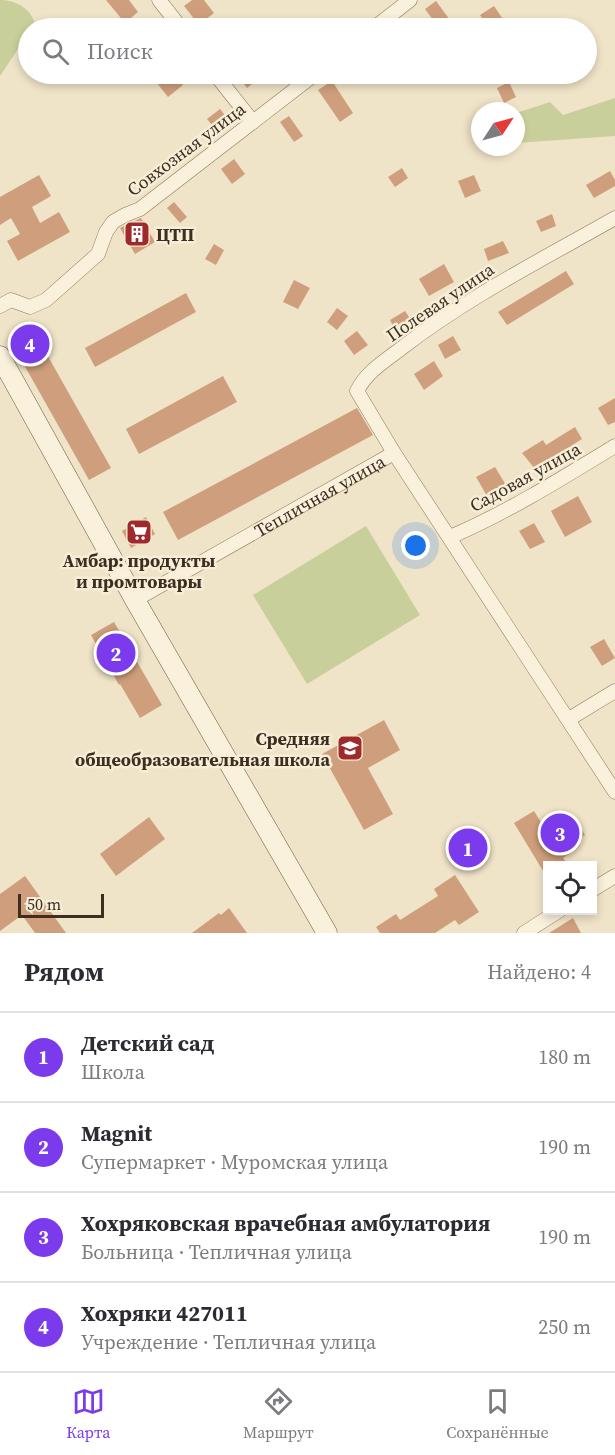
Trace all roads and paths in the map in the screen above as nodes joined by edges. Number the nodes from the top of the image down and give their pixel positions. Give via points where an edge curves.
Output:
1 (159, 0) edge
2 (411, 0) edge
3 (173, 18) edge
4 (387, 18) edge
5 (223, 84) edge
6 (302, 84) edge
7 (253, 122) junction
8 (615, 218) edge
9 (0, 306) edge
10 (0, 356) edge
11 (615, 446) edge
12 (394, 453) junction
13 (450, 537) junction
14 (135, 600) junction
15 (615, 691) edge
16 (569, 719) junction
17 (615, 792) edge
18 (615, 876) edge
19 (597, 887) edge
20 (552, 915) edge
21 (327, 933) edge
22 (524, 933) edge

1 - 3 street
2 - 4 street
5 - 7 street
6 - 7 street, Совхозная улица
7 - 9 street, Совхозная улица via 140,209 113,222 98,254 46,300 30,307 11,300
8 - 12 street, Полевая улица via 489,289 421,333 364,377 357,391
10 - 14 street
11 - 13 street, Садовая улица via 530,497
12 - 13 street, Тепличная улица
12 - 14 street, Тепличная улица
13 - 16 street, Тепличная улица
14 - 21 street
15 - 16 street
16 - 17 street, Тепличная улица
18 - 19 street
20 - 22 street

